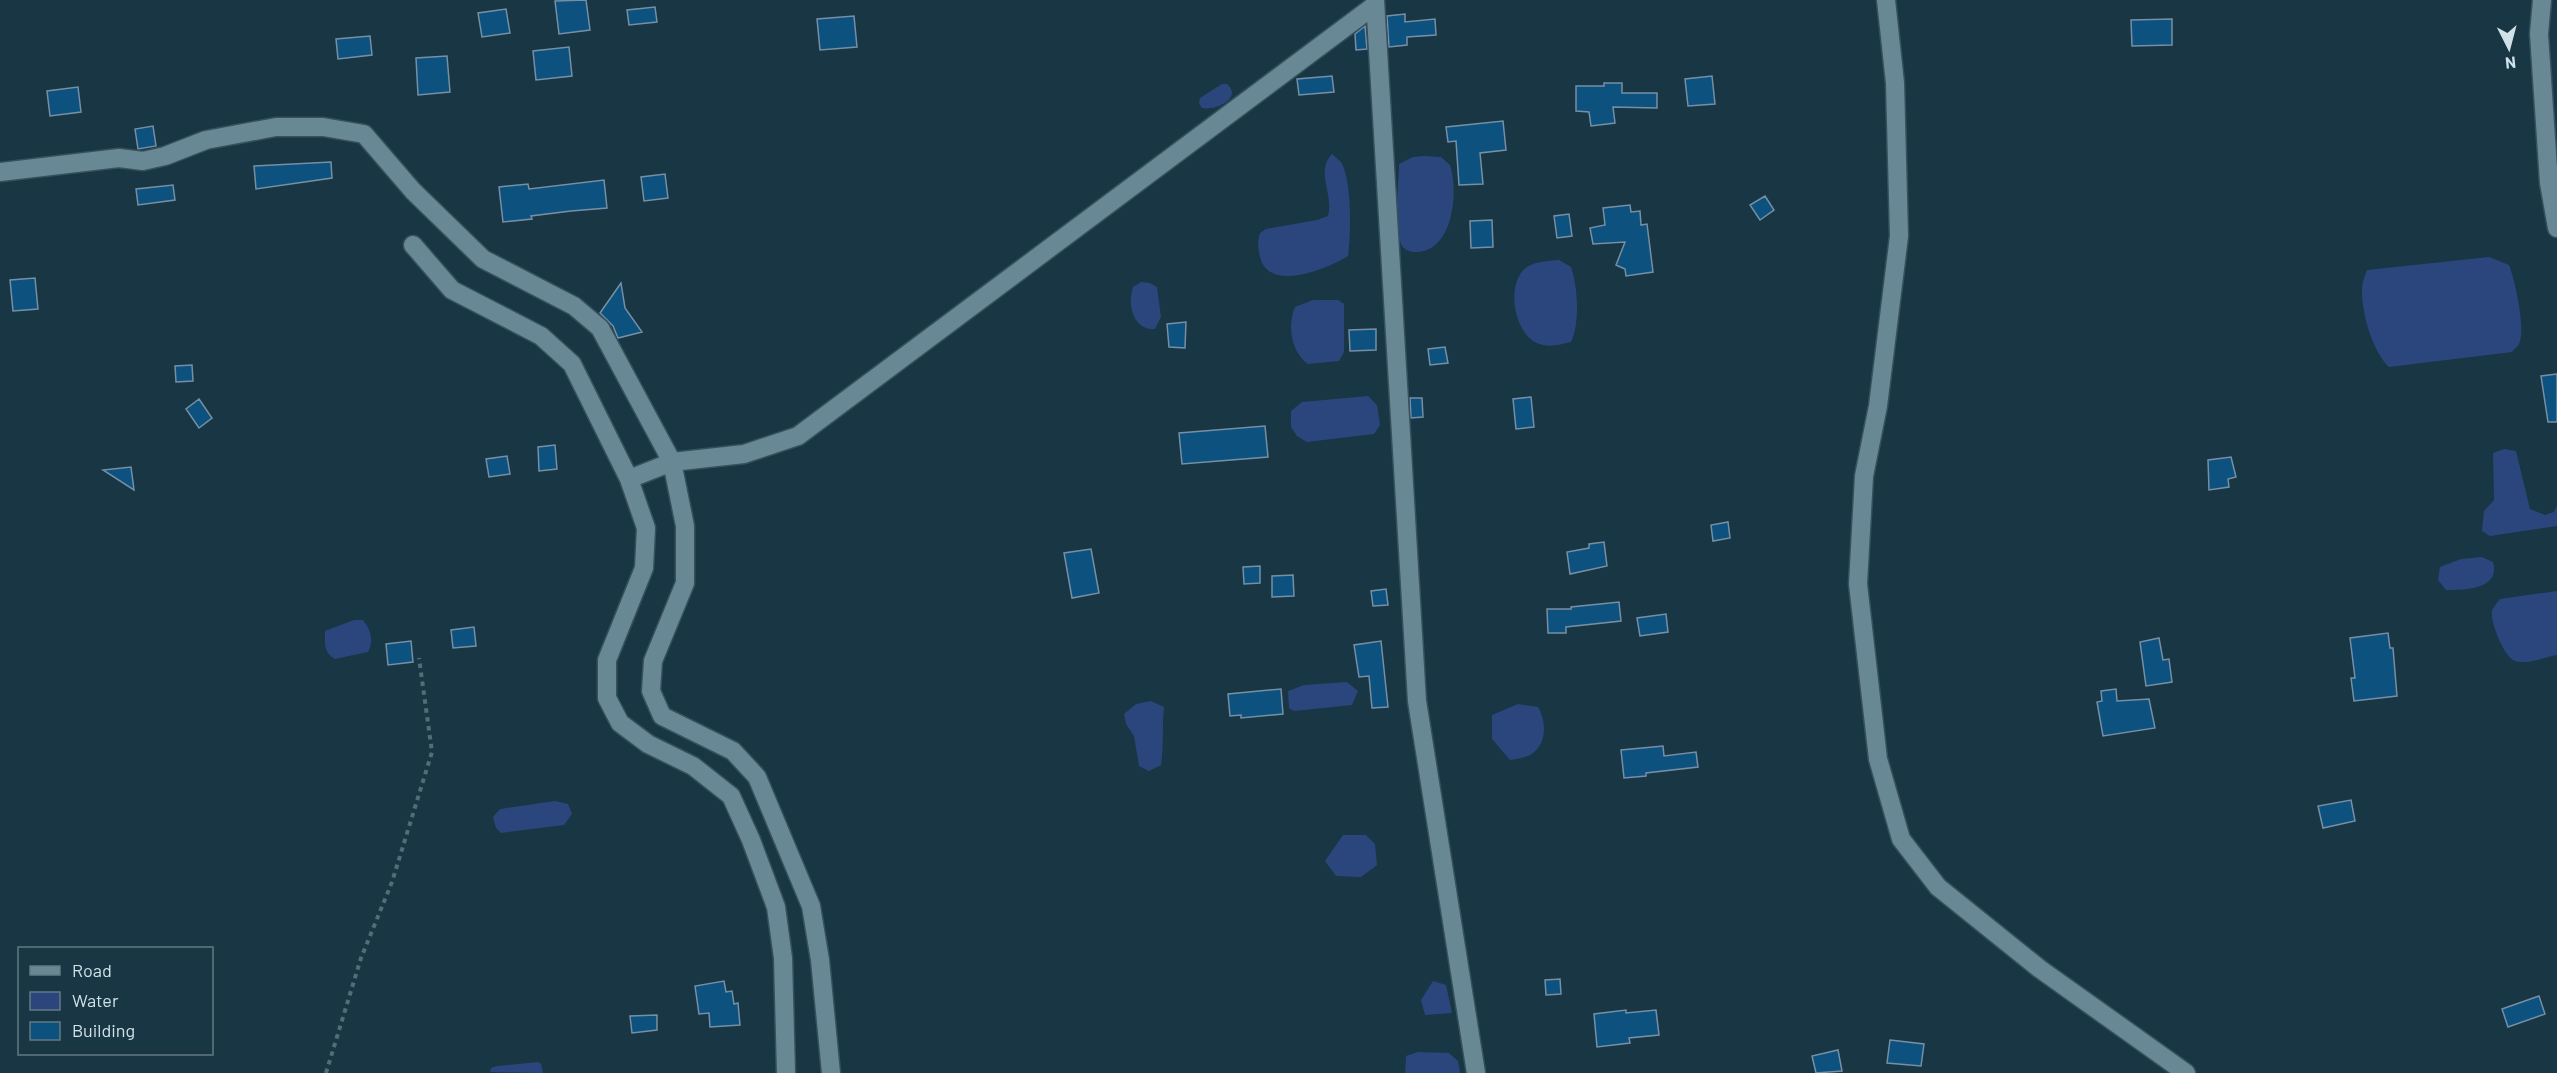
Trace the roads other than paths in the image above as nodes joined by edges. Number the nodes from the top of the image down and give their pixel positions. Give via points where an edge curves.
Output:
1 (1886, 0) edge
2 (2542, 0) edge
3 (1375, 2) edge
4 (0, 172) edge
5 (2557, 228) edge
6 (413, 245) dead end
7 (672, 462) junction
8 (629, 479) junction
9 (786, 1073) edge
10 (831, 1073) edge
11 (1476, 1073) edge
12 (2187, 1073) edge

1 - 12 street via 1895,83 1899,236 1878,406 1864,476 1858,584 1878,759 1901,839 1938,887 2040,969
2 - 5 street via 2539,34 2549,183
3 - 7 street via 798,436 744,454
3 - 11 street via 1417,700
4 - 7 street via 119,158 143,161 206,140 276,127 323,127 364,134 413,191 483,260 574,306 600,328
6 - 8 street via 452,290 542,336 572,364
7 - 8 street
7 - 10 street via 685,526 685,583 653,661 651,691 662,716 733,751 756,777 811,906
8 - 9 street via 646,528 644,568 607,660 607,698 620,723 648,744 693,766 731,795 776,907 783,958

